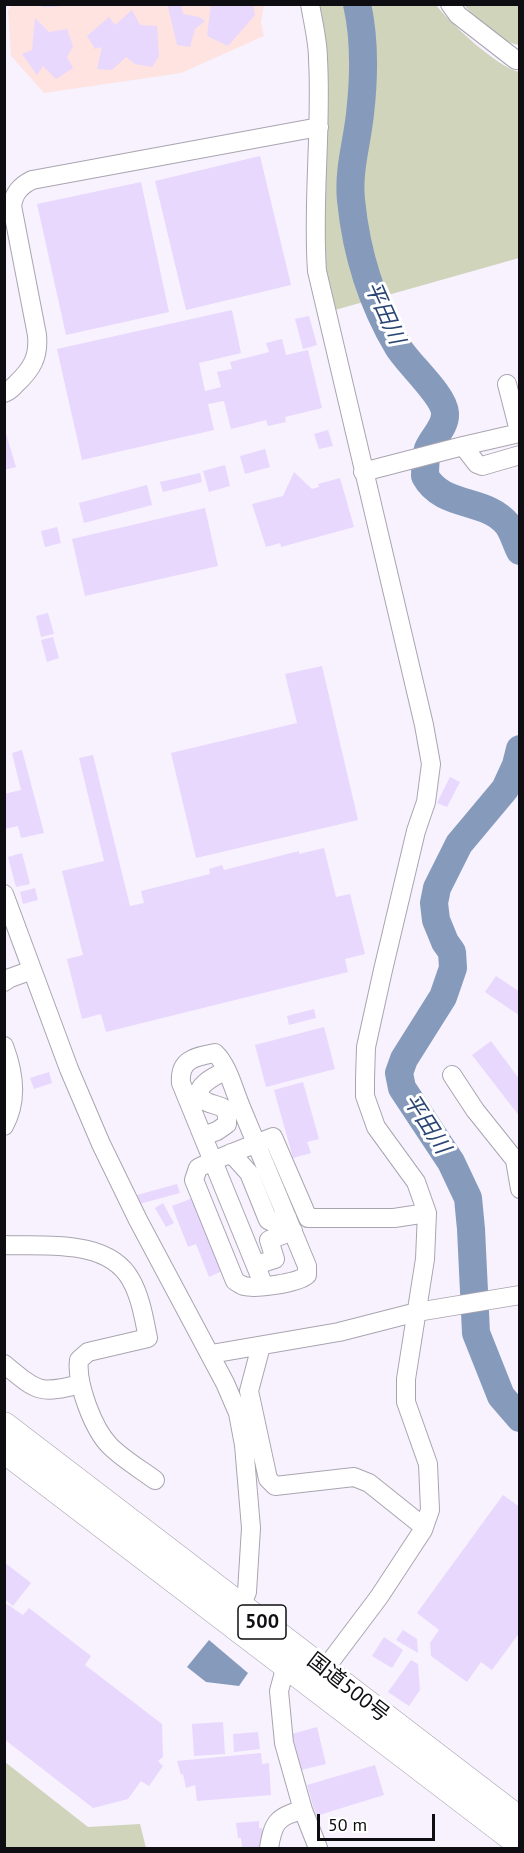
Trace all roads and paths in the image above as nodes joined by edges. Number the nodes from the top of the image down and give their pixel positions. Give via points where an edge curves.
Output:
1 (310, 4) edge
2 (450, 4) edge
3 (519, 60) edge
4 (319, 127) junction
5 (507, 384) dead end
6 (4, 393) edge
7 (459, 447) junction
8 (519, 455) edge
9 (368, 471) junction
10 (4, 894) edge
11 (33, 970) junction
12 (4, 982) edge
13 (4, 1046) edge
14 (226, 1071) junction
15 (452, 1075) dead end
16 (4, 1126) edge
17 (203, 1136) junction
18 (256, 1143) junction
19 (231, 1153) junction
20 (214, 1160) junction
21 (519, 1189) edge
22 (262, 1206) junction
23 (427, 1213) junction
24 (236, 1215) junction
25 (290, 1224) junction
26 (4, 1245) edge
27 (256, 1265) junction
28 (264, 1286) junction
29 (519, 1295) edge
30 (417, 1312) junction
31 (261, 1346) junction
32 (211, 1354) junction
33 (4, 1364) edge
34 (80, 1384) junction
35 (4, 1425) edge
36 (4, 1450) edge
37 (155, 1480) dead end
38 (424, 1527) junction
39 (241, 1607) junction
40 (286, 1665) junction
41 (320, 1679) junction
42 (303, 1810) junction
43 (519, 1820) edge
44 (519, 1844) edge
45 (269, 1848) edge
46 (318, 1848) edge

1 - 4 street via 318,57
2 - 3 street via 458,15
4 - 6 street via 24,184 13,196 12,206 37,335 37,354 26,375
4 - 9 street via 317,271
5 - 7 street via 518,427 515,434
7 - 8 street via 482,466
7 - 9 street
9 - 23 street via 431,764 426,802 410,854 366,1047 365,1096 376,1127 416,1182
10 - 11 street
11 - 12 street
11 - 32 street via 69,1069 118,1179
13 - 16 street via 14,1087
14 - 17 street via 202,1084 200,1091 206,1102 225,1109 227,1124
14 - 17 street via 215,1053 186,1062 180,1071 181,1083
14 - 18 street
15 - 21 street via 515,1160
17 - 20 street
18 - 19 street
18 - 23 street via 273,1137 308,1218 394,1218
18 - 25 street
19 - 20 street
19 - 22 street via 249,1173
20 - 24 street
20 - 28 street via 198,1168 194,1180 235,1281 242,1286
22 - 24 street
22 - 25 street via 268,1220
23 - 30 street
24 - 27 street
25 - 27 street via 269,1240 275,1259
25 - 28 street via 307,1275 301,1280
26 - 34 street via 76,1248 104,1255 121,1266 131,1281 148,1338 88,1352 79,1360
27 - 28 street
29 - 30 street
30 - 31 street
30 - 38 street via 408,1360 406,1402 428,1464 430,1510
31 - 32 street
31 - 38 street via 249,1391 268,1479 275,1486 354,1477 369,1483
32 - 39 street via 233,1398 244,1445 251,1528 248,1592
33 - 34 street via 43,1390
34 - 37 street via 104,1439
35 - 39 highway, 国道500号 / 500
36 - 40 highway, 国道500号 / 500
38 - 41 street
39 - 41 highway, 国道500号 / 500
40 - 41 highway, 国道500号 / 500
40 - 42 street via 279,1691 280,1710 284,1743
41 - 43 highway, 国道500号 / 500
41 - 44 highway, 国道500号 / 500
42 - 45 street via 281,1817 272,1829
42 - 46 street

